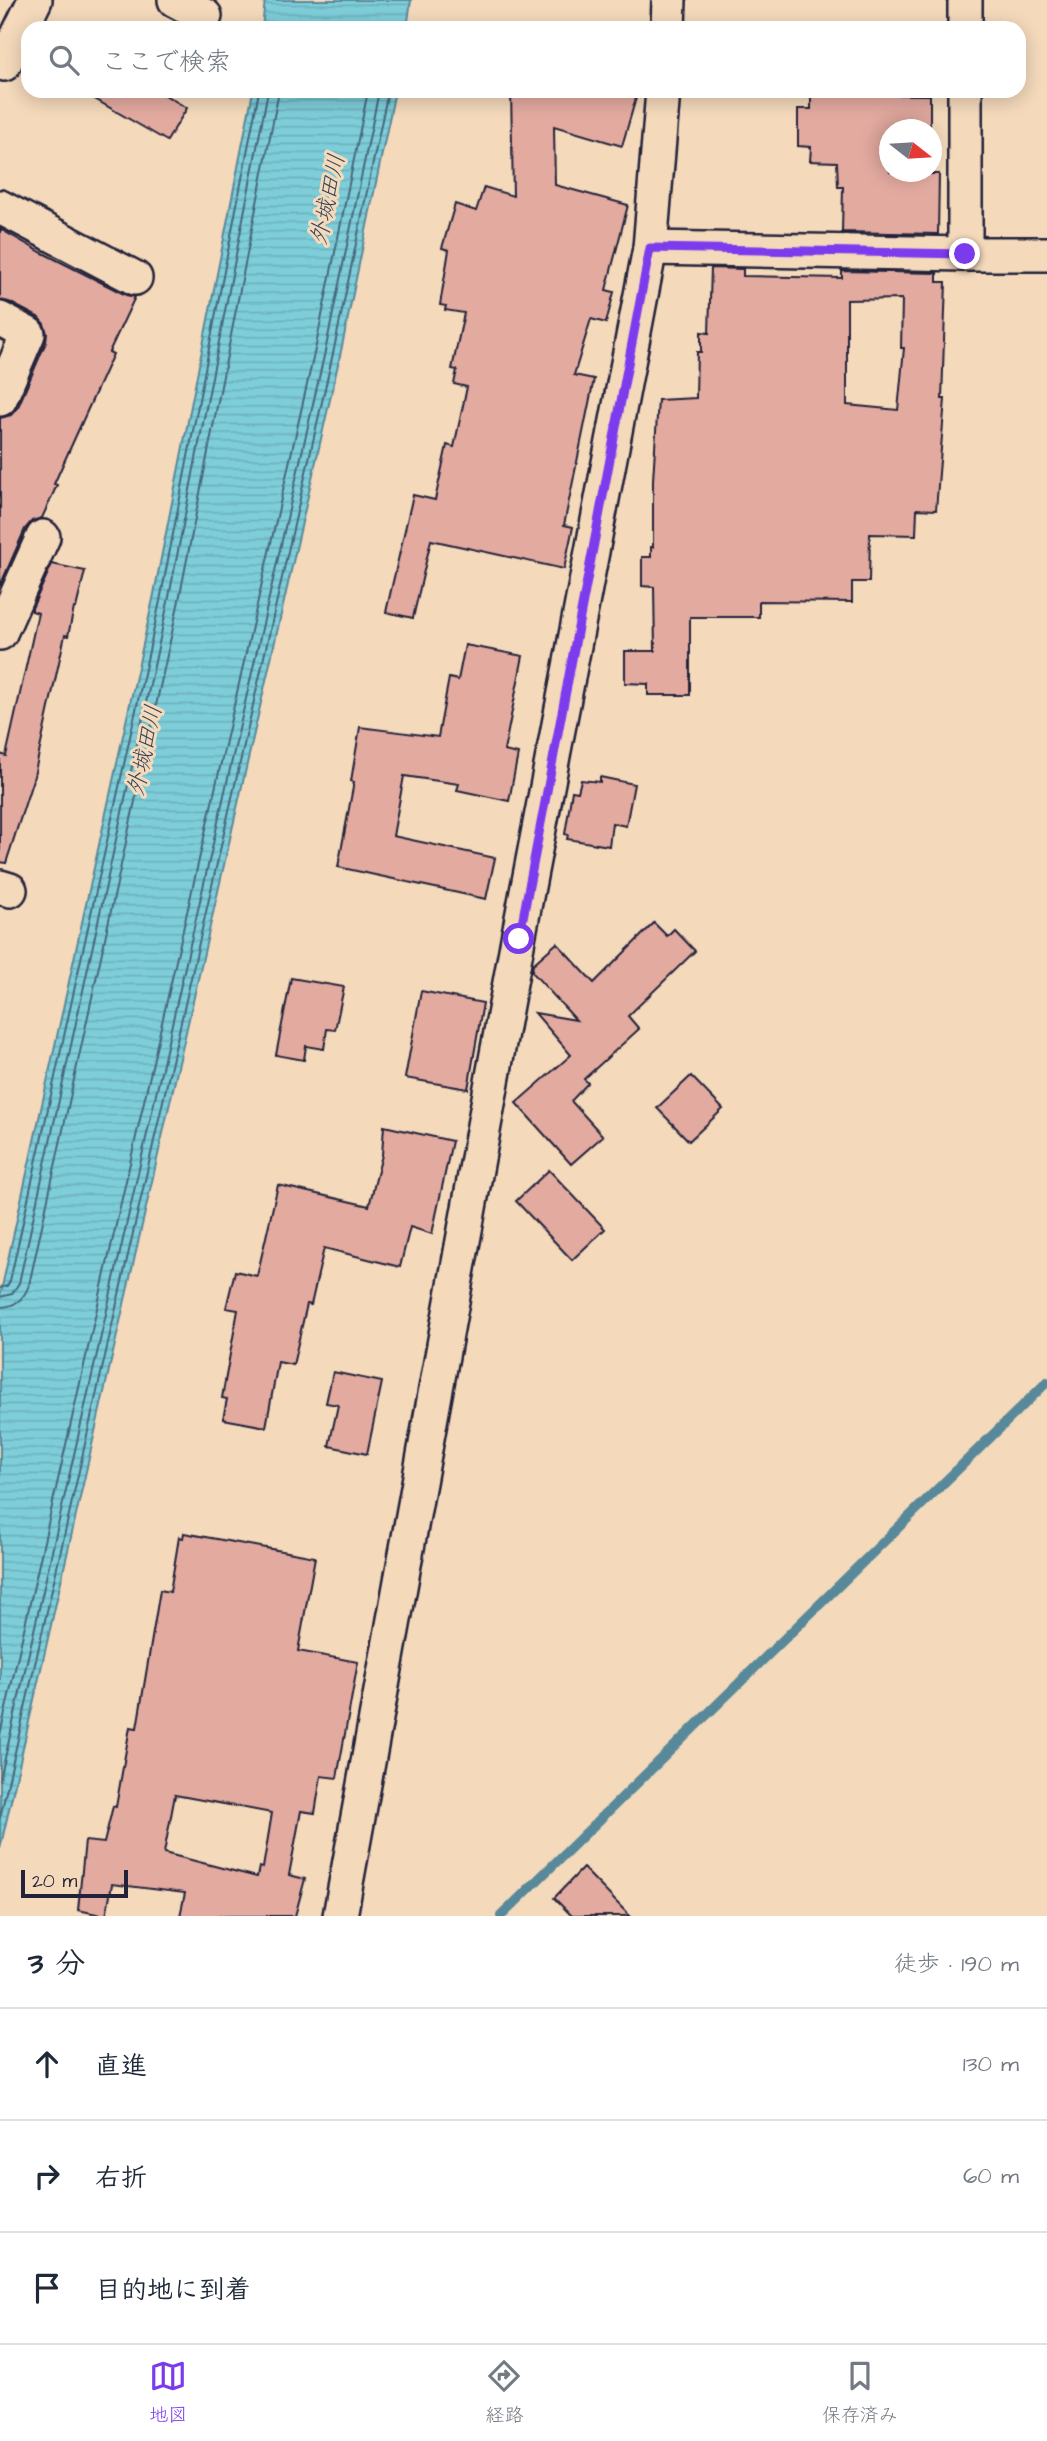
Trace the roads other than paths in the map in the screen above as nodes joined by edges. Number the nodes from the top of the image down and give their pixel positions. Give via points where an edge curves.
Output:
1 (35, 0) edge
2 (175, 0) edge
3 (669, 0) edge
4 (965, 0) edge
5 (205, 16) dead end
6 (25, 21) edge
7 (668, 21) edge
8 (965, 21) edge
9 (21, 29) edge
10 (4, 64) dead end
11 (662, 98) edge
12 (965, 98) edge
13 (0, 207) edge
14 (650, 248) junction
15 (965, 254) junction
16 (1047, 254) edge
17 (135, 278) dead end
18 (0, 319) edge
19 (0, 399) edge
20 (43, 537) dead end
21 (0, 633) edge
22 (341, 1916) edge

1 - 6 street
2 - 5 street
3 - 7 street
4 - 8 street
9 - 10 street
11 - 14 street
12 - 15 street
13 - 17 street
14 - 15 street
14 - 22 street via 516,952
15 - 16 street
18 - 19 street via 28,334
20 - 21 street

